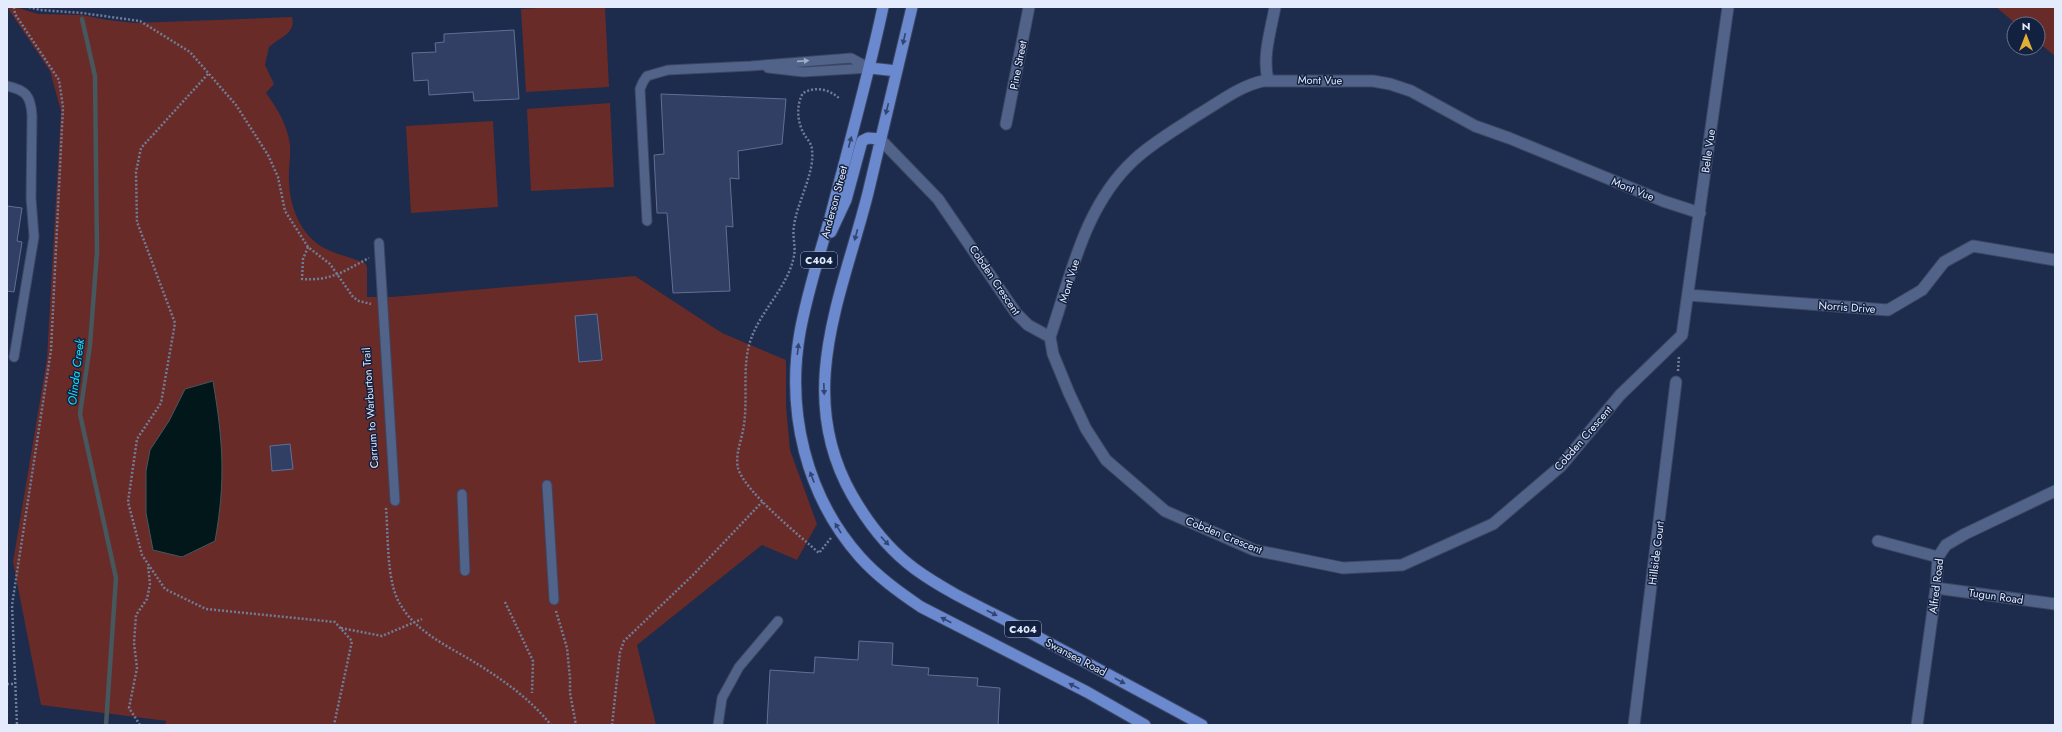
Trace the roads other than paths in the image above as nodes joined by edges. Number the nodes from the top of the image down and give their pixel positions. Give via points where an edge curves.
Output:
1 (883, 7) edge
2 (912, 7) edge
3 (1029, 7) edge
4 (1275, 7) edge
5 (1728, 7) edge
6 (870, 68) junction
7 (897, 71) junction
8 (1268, 80) junction
9 (7, 86) edge
10 (1006, 124) dead end
11 (880, 139) junction
12 (1700, 213) junction
13 (647, 221) dead end
14 (379, 247) road end
15 (820, 252) junction
16 (2055, 260) edge
17 (1688, 295) junction
18 (1050, 337) junction
19 (14, 357) dead end
20 (1676, 382) road end
21 (547, 485) dead end
22 (2055, 491) edge
23 (462, 494) dead end
24 (390, 501) road end
25 (1878, 541) dead end
26 (1938, 557) junction
27 (465, 571) dead end
28 (1936, 588) junction
29 (554, 600) road end
30 (2055, 604) edge
31 (778, 621) dead end
32 (718, 725) edge
33 (1145, 725) edge
34 (1202, 725) edge
35 (1634, 725) edge
36 (1917, 725) edge

1 - 6 main road, Anderson Street / C404
2 -> 7 main road, C404
3 - 10 street, Pine Street
4 - 8 street via 1266,52
5 - 12 street, Belle Vue
6 - 7 main road
6 - 13 lane via 854,58 653,73 643,82 640,99
15 -> 6 main road, Anderson Street / C404
7 -> 11 main road, C404
8 - 12 street, Mont Vue via 1373,81 1390,84 1411,91 1475,126 1663,201
8 - 18 street, Mont Vue via 1250,84 1176,129 1141,154 1118,178 1097,210 1081,244
9 - 19 lane via 22,90 32,103 31,198 34,237
11 - 15 main road via 868,138 862,141 846,200
11 - 18 street, Cobden Crescent via 938,199 1016,313 1028,325
11 -> 34 main road, Swansea Road / C404 via 830,334 824,383 829,433 837,464 861,511 894,551 936,583
12 - 17 street, Belle Vue
14 - 24 lane
33 -> 15 main road, Anderson Street / C404 via 1087,692 921,607 878,575 860,557 839,529 828,512 808,464 801,438 796,392 800,332
16 - 17 street, Norris Drive via 1973,246 1944,262 1922,290 1888,310
17 - 18 street, Cobden Crescent via 1682,335 1620,395 1561,466 1493,524 1402,565 1343,568 1254,550 1165,511 1100,452 1069,393 1053,354
20 - 35 street, Hillside Court
21 - 29 lane
22 - 26 street, Alfred Road via 1965,534 1946,545
23 - 27 lane
25 - 26 street
26 - 28 street, Alfred Road
28 - 30 street, Tugun Road
28 - 36 street, Alfred Road
31 - 32 lane via 739,667 722,698

